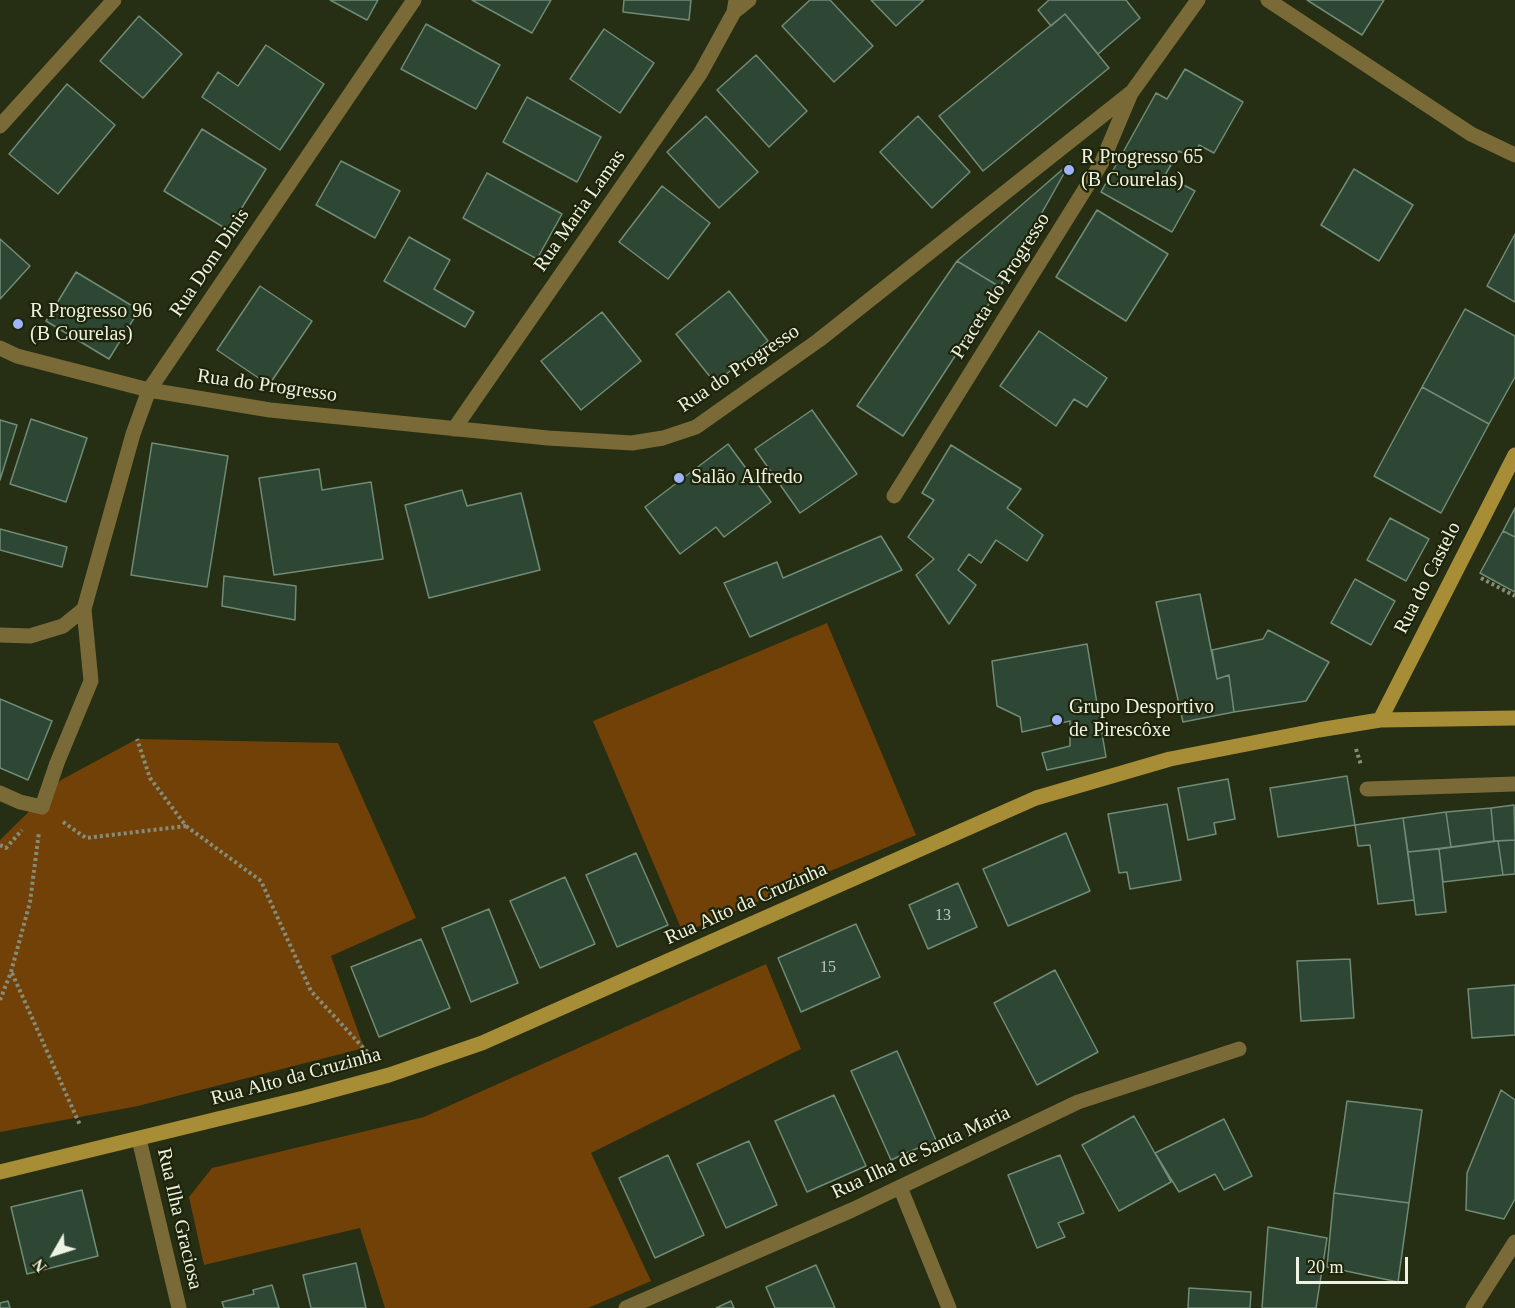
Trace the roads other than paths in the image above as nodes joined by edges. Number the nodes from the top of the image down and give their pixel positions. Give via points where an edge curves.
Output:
1 (114, 0) edge
2 (414, 0) edge
3 (749, 0) edge
4 (1198, 0) edge
5 (1268, 0) edge
6 (735, 6) edge
7 (1132, 92) junction
8 (0, 126) edge
9 (1515, 155) edge
10 (0, 348) edge
11 (149, 390) junction
12 (454, 429) junction
13 (1515, 455) edge
14 (894, 496) dead end
15 (84, 609) junction
16 (0, 635) edge
17 (1515, 718) edge
18 (1380, 720) junction
19 (1515, 784) edge
20 (1367, 789) road end
21 (0, 794) edge
22 (1239, 1049) dead end
23 (139, 1139) junction
24 (0, 1172) edge
25 (900, 1187) junction
26 (1515, 1242) edge
27 (179, 1308) edge
28 (626, 1308) edge
29 (950, 1308) edge
30 (1473, 1308) edge

1 - 8 street
2 - 11 street, Rua Dom Dinis
3 - 6 street
4 - 7 street, Rua do Progresso
5 - 9 street via 1471,134
6 - 12 street, Rua Maria Lamas via 700,74
7 - 12 street, Rua do Progresso via 819,340 696,427 632,443
7 - 14 street, Praceta do Progresso via 1102,162
10 - 11 street, Rua do Progresso via 17,356
11 - 12 street, Rua do Progresso via 270,410
11 - 15 street, Rua Dom Dinis
13 - 18 street, Rua do Castelo
15 - 16 street via 63,626 30,636
15 - 21 street via 91,681 42,807
17 - 18 street, Rua Alto da Cruzinha
18 - 23 street, Rua Alto da Cruzinha via 1170,759 1036,798 482,1043 389,1075
19 - 20 street
22 - 25 street, Rua Ilha de Santa Maria via 1078,1102
23 - 24 street, Rua Alto da Cruzinha
23 - 27 street, Rua Ilha Graciosa
25 - 28 street, Rua Ilha de Santa Maria
25 - 29 street
26 - 30 street

